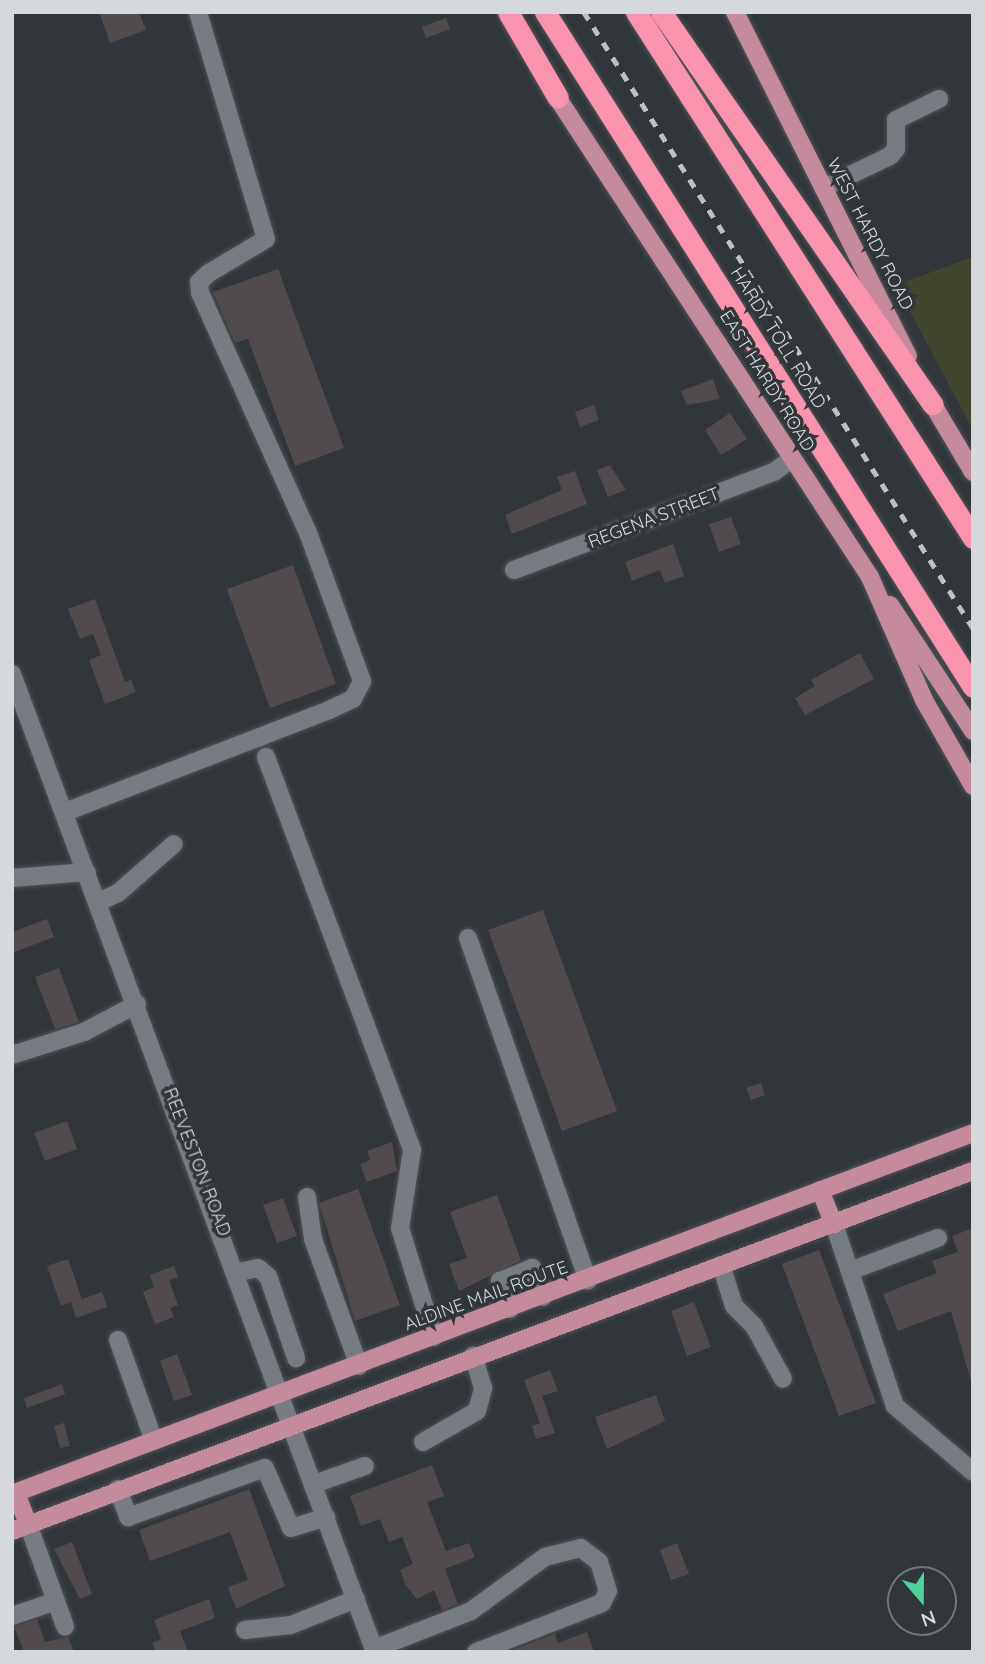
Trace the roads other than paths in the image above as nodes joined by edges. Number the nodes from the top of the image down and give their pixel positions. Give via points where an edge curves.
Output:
1 (198, 12) edge
2 (500, 12) edge
3 (508, 12) edge
4 (545, 12) edge
5 (636, 12) edge
6 (661, 12) edge
7 (735, 12) edge
8 (558, 98) junction
9 (939, 99) dead end
10 (823, 188) junction
11 (932, 404) junction
12 (791, 459) junction
13 (973, 472) edge
14 (973, 538) edge
15 (514, 570) dead end
16 (870, 577) junction
17 (12, 674) edge
18 (973, 688) edge
19 (973, 731) edge
20 (266, 757) dead end
21 (973, 786) edge
22 (65, 812) junction
23 (174, 844) dead end
24 (87, 872) junction
25 (12, 878) edge
26 (99, 902) junction
27 (468, 938) dead end
28 (137, 1004) junction
29 (12, 1055) edge
30 (973, 1133) edge
31 (973, 1171) edge
32 (820, 1191) junction
33 (307, 1197) dead end
34 (834, 1224) junction
35 (938, 1238) dead end
36 (721, 1265) junction
37 (850, 1271) junction
38 (239, 1272) junction
39 (588, 1281) junction
40 (543, 1297) junction
41 (510, 1309) junction
42 (598, 1310) junction
43 (434, 1338) junction
44 (118, 1340) dead end
45 (472, 1356) junction
46 (296, 1358) dead end
47 (359, 1366) junction
48 (783, 1378) dead end
49 (282, 1394) junction
50 (291, 1423) junction
51 (254, 1437) junction
52 (153, 1441) junction
53 (423, 1442) dead end
54 (365, 1466) dead end
55 (265, 1468) junction
56 (973, 1472) edge
57 (314, 1484) junction
58 (118, 1489) junction
59 (14, 1493) edge
60 (326, 1517) junction
61 (20, 1527) edge
62 (356, 1599) junction
63 (56, 1601) junction
64 (12, 1616) edge
65 (65, 1626) dead end
66 (245, 1630) dead end
67 (375, 1650) edge
68 (476, 1652) edge

1 - 22 street via 266,239 209,273 199,282 200,293 308,533 362,681 353,699 329,710
2 - 8 main road, EAST HARDY ROAD
3 - 8 highway
4 - 18 highway, HARDY TOLL ROAD
5 - 14 highway
6 - 11 highway
7 - 10 main road, WEST HARDY ROAD
8 - 12 main road, EAST HARDY ROAD
9 - 10 street via 896,120 896,149 890,156
10 - 11 main road, WEST HARDY ROAD
11 - 13 main road, WEST HARDY ROAD
12 - 15 street, REGENA STREET via 774,472
12 - 16 main road, EAST HARDY ROAD
16 - 19 main road
16 - 21 main road, EAST HARDY ROAD via 924,700
17 - 22 street, REEVESTON ROAD
20 - 43 street via 412,1150 400,1227
22 - 24 street, REEVESTON ROAD
23 - 26 street via 118,893
24 - 25 street
24 - 26 street, REEVESTON ROAD
26 - 28 street, REEVESTON ROAD
27 - 39 street
28 - 29 street via 84,1032
28 - 38 street, REEVESTON ROAD
30 - 32 main road, ALDINE MAIL ROUTE
31 - 34 main road
32 - 34 main road
32 - 39 main road, ALDINE MAIL ROUTE
33 - 47 street via 313,1239
34 - 36 main road
34 - 37 street
35 - 37 street
36 - 42 main road
36 - 48 street via 734,1306 754,1326
37 - 56 street via 895,1406
38 - 46 street via 258,1268 268,1276
38 - 49 street, REEVESTON ROAD
39 - 40 main road, ALDINE MAIL ROUTE
39 - 42 main road
40 - 41 main road, ALDINE MAIL ROUTE
40 - 41 street via 532,1268 500,1281
41 - 43 main road, ALDINE MAIL ROUTE
42 - 45 main road
43 - 47 main road, ALDINE MAIL ROUTE
44 - 52 street
45 - 50 main road
45 - 53 street via 483,1388 477,1411
47 - 49 main road, ALDINE MAIL ROUTE
49 - 50 street, REEVESTON ROAD
49 - 52 main road, ALDINE MAIL ROUTE
50 - 51 main road
50 - 57 street, REEVESTON ROAD
51 - 55 street
51 - 58 main road
52 - 59 main road, ALDINE MAIL ROUTE
54 - 57 street
55 - 58 street via 128,1517
55 - 60 street via 291,1528
57 - 60 street, REEVESTON ROAD
58 - 61 main road
59 - 61 main road
60 - 62 street, REEVESTON ROAD
61 - 63 street
62 - 66 street via 291,1625
62 - 67 street, REEVESTON ROAD
63 - 64 street
63 - 65 street
67 - 68 street via 471,1611 545,1557 581,1548 599,1562 608,1591 603,1604

